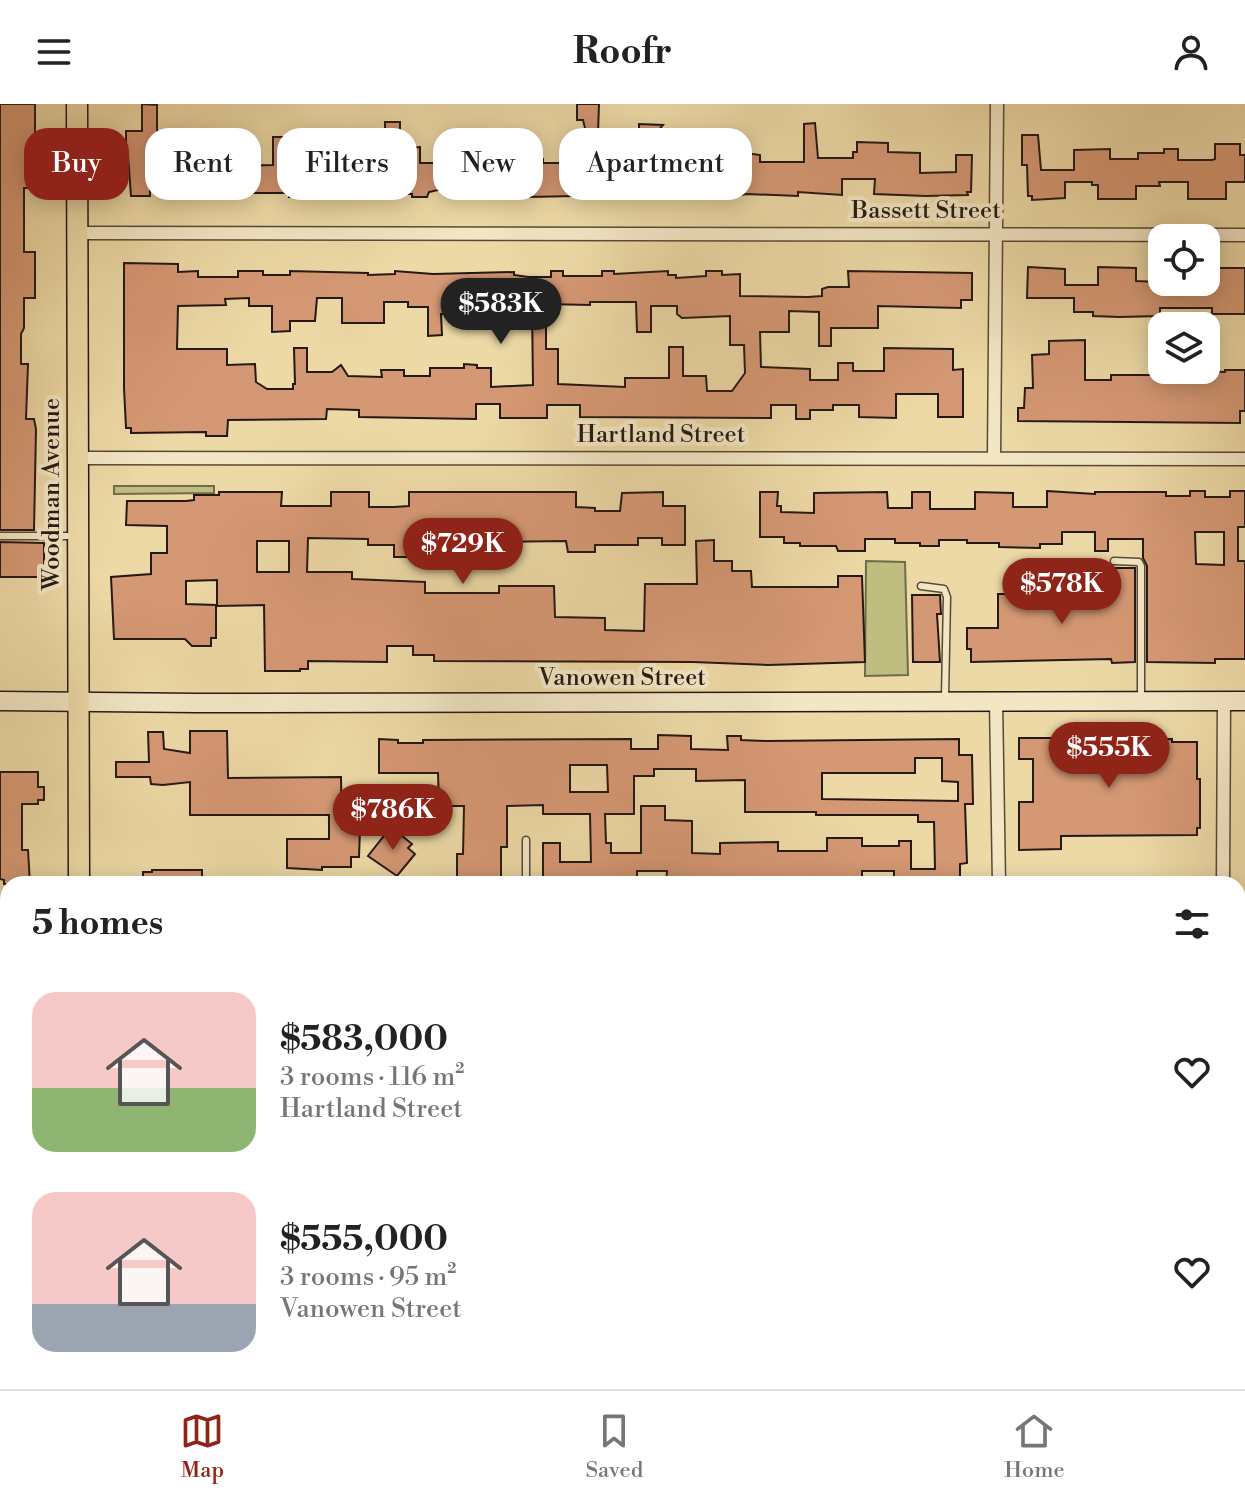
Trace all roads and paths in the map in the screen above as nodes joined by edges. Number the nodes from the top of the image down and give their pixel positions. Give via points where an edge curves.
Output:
1 (77, 104) edge
2 (997, 104) edge
3 (78, 233) junction
4 (997, 233) junction
5 (1245, 235) edge
6 (77, 458) junction
7 (994, 458) junction
8 (1245, 459) edge
9 (0, 536) edge
10 (78, 536) junction
11 (1114, 561) dead end
12 (921, 586) dead end
13 (0, 701) edge
14 (79, 701) junction
15 (945, 701) junction
16 (996, 701) junction
17 (1141, 701) junction
18 (1224, 701) junction
19 (1245, 701) edge
20 (526, 840) dead end
21 (79, 876) edge
22 (526, 876) edge
23 (999, 876) edge
24 (1223, 876) edge

1 - 3 main road, Woodman Avenue
2 - 4 street
3 - 4 street, Bassett Street
3 - 6 main road, Woodman Avenue
4 - 5 street, Bassett Street
4 - 7 street
6 - 7 street, Hartland Street
6 - 10 main road, Woodman Avenue
7 - 8 street, Hartland Street
9 - 10 lane
10 - 14 main road, Woodman Avenue
11 - 17 lane via 1141,566
12 - 15 lane via 944,589 947,597
13 - 14 main road, Vanowen Street
14 - 15 main road, Vanowen Street
14 - 21 main road, Woodman Avenue
15 - 16 main road, Vanowen Street
16 - 17 main road, Vanowen Street
16 - 23 street
17 - 18 main road, Vanowen Street
18 - 19 main road, Vanowen Street
18 - 24 street
20 - 22 lane

